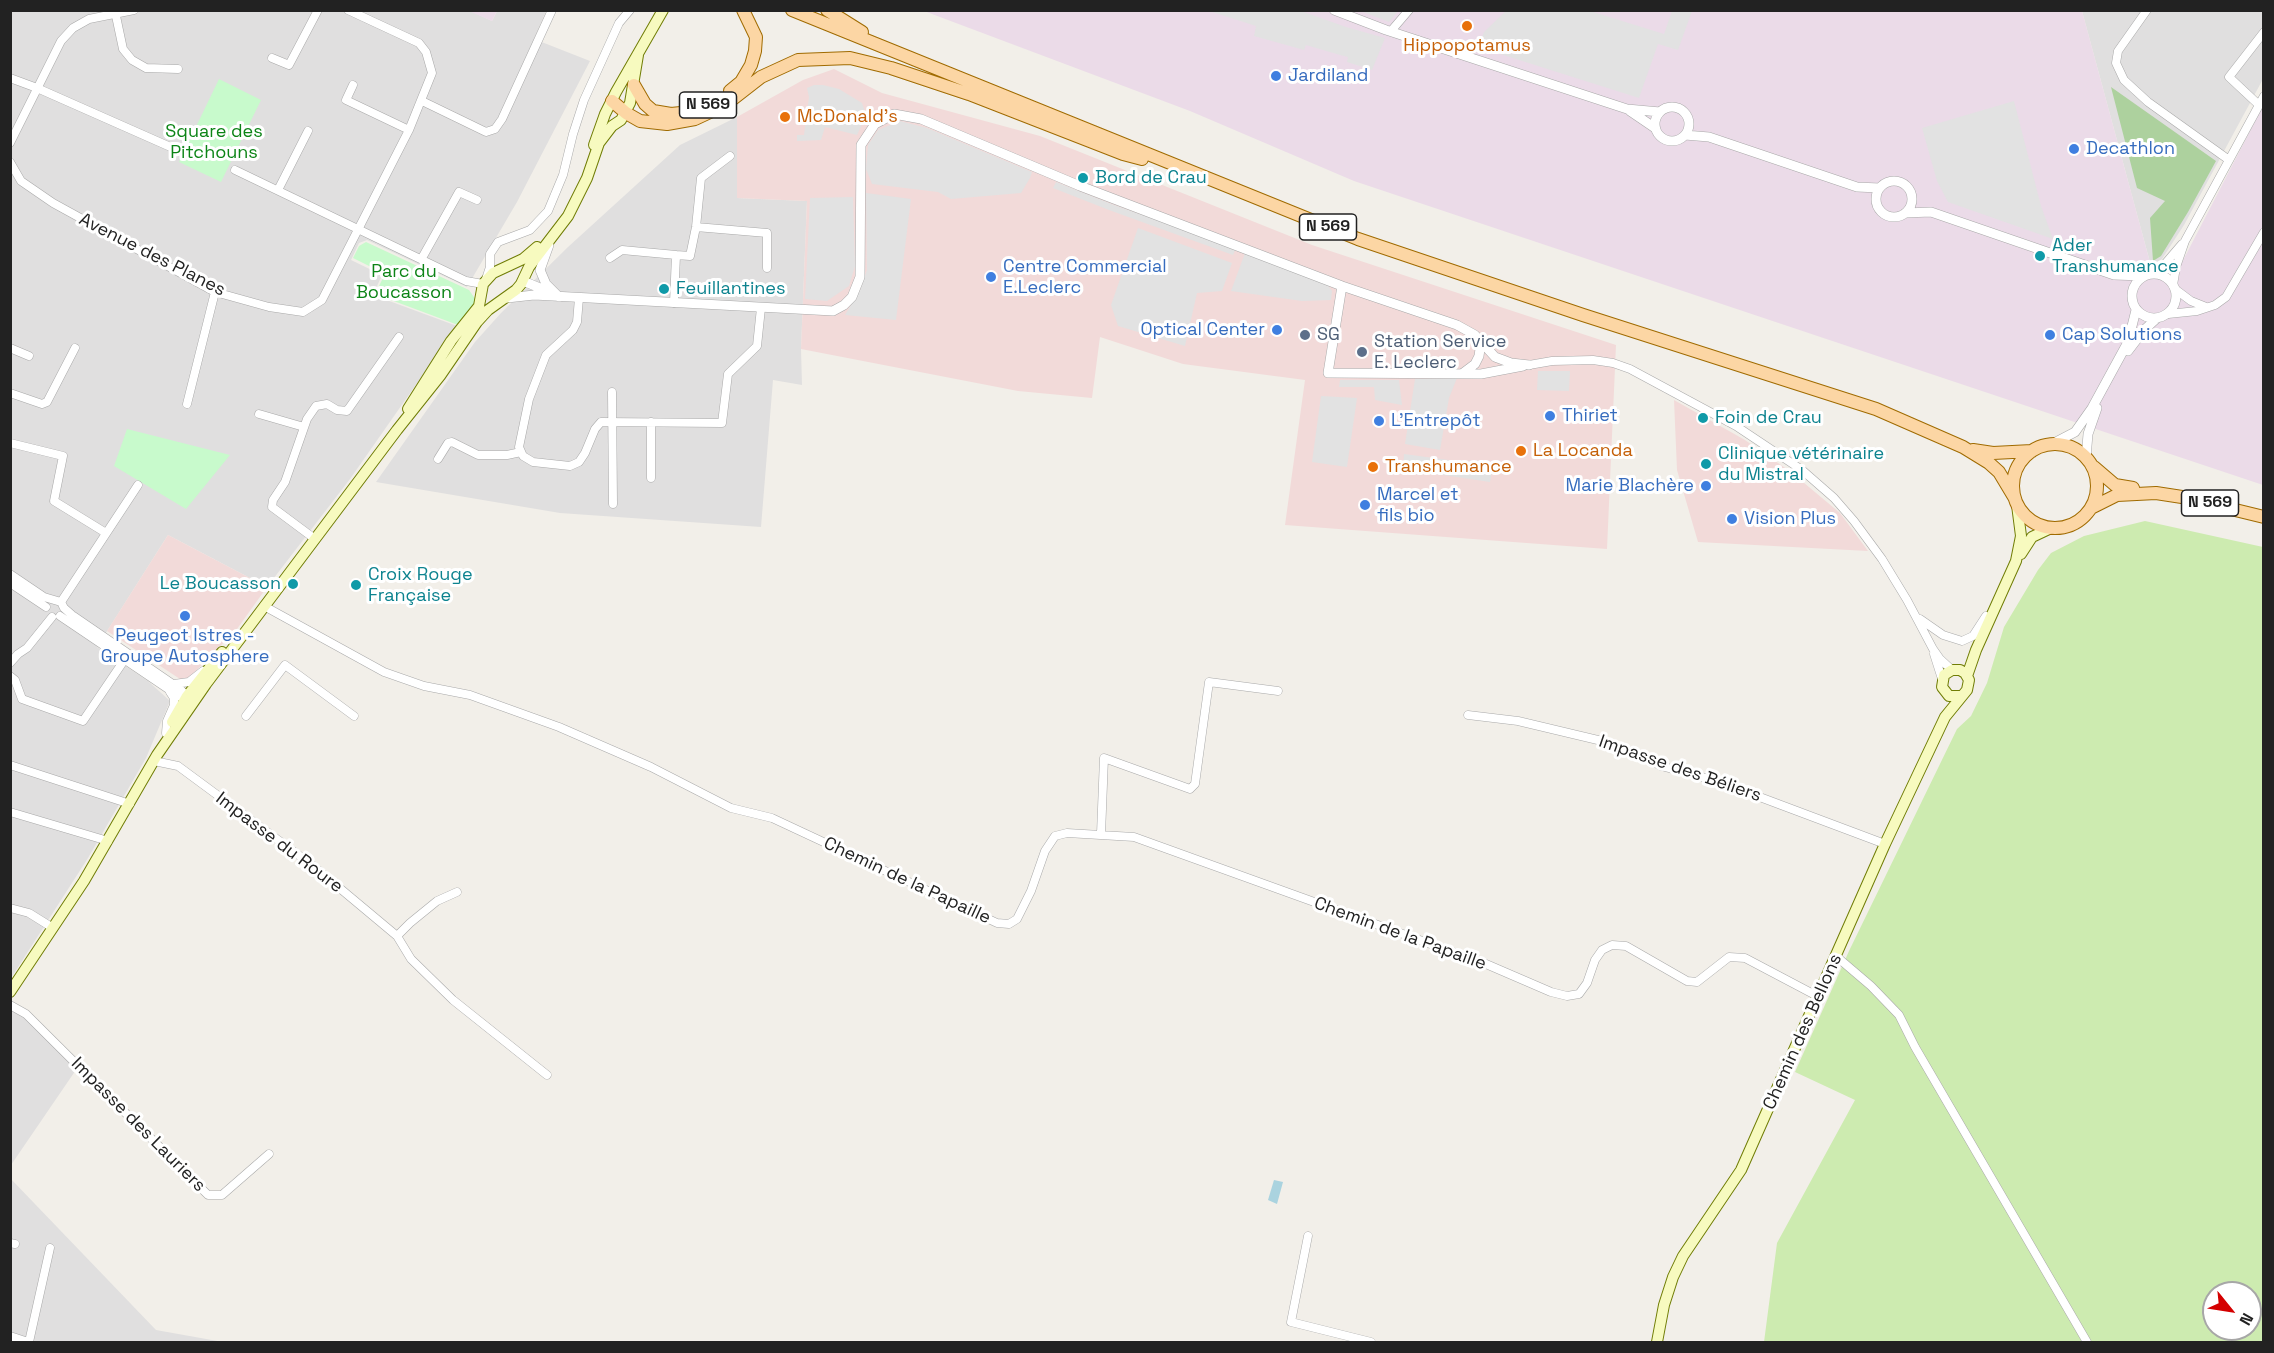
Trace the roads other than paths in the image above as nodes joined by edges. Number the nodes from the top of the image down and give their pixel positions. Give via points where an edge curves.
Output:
1 (134, 10) edge
2 (318, 10) edge
3 (348, 10) edge
4 (552, 10) edge
5 (630, 10) edge
6 (663, 10) edge
7 (743, 10) edge
8 (792, 10) edge
9 (827, 10) edge
10 (1334, 10) edge
11 (1409, 10) edge
12 (2147, 10) edge
13 (116, 16) junction
14 (1391, 31) junction
15 (2264, 32) edge
16 (638, 55) junction
17 (272, 58) dead end
18 (922, 63) junction
19 (178, 69) dead end
20 (10, 78) edge
21 (353, 85) dead end
22 (634, 85) junction
23 (37, 88) junction
24 (2264, 96) edge
25 (422, 101) junction
26 (612, 101) junction
27 (645, 104) junction
28 (2259, 105) junction
29 (628, 108) junction
30 (1627, 109) junction
31 (1660, 112) junction
32 (1688, 123) junction
33 (1655, 128) junction
34 (409, 130) junction
35 (308, 131) dead end
36 (1685, 135) junction
37 (1709, 137) junction
38 (10, 142) edge
39 (175, 149) dead end
40 (729, 156) dead end
41 (2229, 160) junction
42 (10, 162) edge
43 (1180, 167) junction
44 (235, 170) dead end
45 (1857, 187) junction
46 (1879, 188) junction
47 (278, 190) junction
48 (1910, 193) junction
49 (477, 200) dead end
50 (1876, 202) junction
51 (1931, 212) junction
52 (1905, 213) junction
53 (696, 227) junction
54 (360, 228) junction
55 (2264, 232) edge
56 (552, 239) junction
57 (2186, 241) junction
58 (490, 254) junction
59 (676, 255) junction
60 (422, 258) junction
61 (610, 258) dead end
62 (509, 265) junction
63 (767, 268) dead end
64 (2114, 275) junction
65 (2147, 275) junction
66 (523, 278) junction
67 (1342, 286) junction
68 (2174, 287) junction
69 (483, 289) junction
70 (215, 292) junction
71 (2131, 295) junction
72 (559, 297) junction
73 (507, 298) junction
74 (579, 298) junction
75 (674, 303) junction
76 (495, 305) junction
77 (2206, 307) junction
78 (761, 308) junction
79 (2136, 310) junction
80 (2168, 314) junction
81 (2156, 319) junction
82 (399, 337) dead end
83 (1481, 342) junction
84 (10, 348) edge
85 (75, 348) dead end
86 (29, 356) dead end
87 (1529, 365) junction
88 (1462, 373) junction
89 (612, 392) dead end
90 (10, 393) edge
91 (187, 404) dead end
92 (259, 414) dead end
93 (613, 422) junction
94 (651, 422) junction
95 (304, 427) junction
96 (397, 430) junction
97 (10, 443) edge
98 (2052, 444) junction
99 (1963, 447) junction
100 (2032, 451) junction
101 (521, 452) junction
102 (438, 459) dead end
103 (2089, 461) junction
104 (651, 478) dead end
105 (138, 485) dead end
106 (2156, 493) junction
107 (2016, 501) junction
108 (613, 504) dead end
109 (2090, 509) junction
110 (2264, 517) edge
111 (2051, 528) junction
112 (106, 533) junction
113 (315, 539) junction
114 (2016, 561) junction
115 (10, 574) edge
116 (10, 583) edge
117 (1998, 601) junction
118 (59, 603) junction
119 (264, 606) junction
120 (46, 607) junction
121 (56, 617) junction
122 (1918, 617) junction
123 (1933, 650) junction
124 (1976, 650) junction
125 (125, 659) junction
126 (10, 663) edge
127 (217, 664) junction
128 (1954, 669) junction
129 (10, 676) edge
130 (1967, 676) junction
131 (1942, 679) junction
132 (170, 686) junction
133 (1278, 691) dead end
134 (1946, 694) junction
135 (1960, 696) junction
136 (188, 698) junction
137 (1468, 715) dead end
138 (246, 716) dead end
139 (354, 716) dead end
140 (1945, 717) junction
141 (168, 736) junction
142 (156, 758) junction
143 (10, 765) edge
144 (130, 804) junction
145 (10, 812) edge
146 (1101, 834) junction
147 (108, 841) junction
148 (1886, 844) junction
149 (457, 892) dead end
150 (10, 908) edge
151 (53, 928) junction
152 (397, 936) junction
153 (1837, 957) junction
154 (10, 992) edge
155 (1819, 998) junction
156 (10, 1005) edge
157 (547, 1075) dead end
158 (269, 1154) dead end
159 (1308, 1236) dead end
160 (50, 1248) dead end
161 (10, 1336) edge
162 (28, 1342) edge
163 (1371, 1342) edge
164 (1658, 1342) edge
165 (2087, 1342) edge

1 - 13 street
2 - 17 street via 289,65
3 - 25 street, Avenue des Planes via 419,43 432,74
4 - 25 street via 495,129 486,132
5 - 58 street via 619,23 584,100 563,175 548,211 530,231 498,242
6 - 16 main road
7 - 27 main road, N 569 via 756,37 751,65 741,82 726,95 685,114 653,111
8 - 18 main road, N 569
9 - 18 main road, N 569
10 - 14 street
11 - 14 street
12 - 41 street via 2118,51 2116,63 2124,80
13 - 19 street via 123,49 132,60 146,68
13 - 23 street via 89,19 73,28
14 - 30 street
15 - 28 street via 2229,77
16 - 22 main road
16 - 26 main road
18 - 43 main road, N 569
20 - 23 street
21 - 34 street via 346,100
22 - 27 main road
22 - 29 main road
23 - 38 street
23 - 39 street
24 - 28 street
25 - 34 street, Avenue des Planes
26 - 29 main road, N 569
26 - 62 main road via 583,174 559,219 529,255
27 - 29 main road
28 - 41 street
29 - 43 main road, N 569 via 640,121 667,124 695,118 725,105 761,77 798,60 850,58 969,94 1123,154
29 - 56 main road via 599,143 580,194
30 - 31 street
30 - 33 street
31 - 32 street via 1677,108 1685,113
31 - 33 street
32 - 36 street
32 - 37 street
33 - 36 street via 1661,137 1671,141
34 - 54 street, Avenue des Planes
35 - 47 street
36 - 37 street
37 - 45 street
40 - 53 street via 701,178
41 - 57 street
42 - 70 street, Avenue des Planes via 21,181 53,203
43 - 99 main road, N 569 via 1358,239 1844,398
44 - 47 street
45 - 46 street
45 - 50 street
46 - 48 street via 1895,181
46 - 50 street
47 - 54 street
48 - 51 street
48 - 52 street via 1911,204
49 - 60 street via 459,192
50 - 52 street via 1887,216
51 - 52 street
51 - 64 street
53 - 59 street via 690,256
53 - 63 street via 767,233
54 - 60 street
54 - 70 street, Avenue des Planes via 322,300 303,312
55 - 77 street via 2231,292 2219,303
56 - 66 main road
56 - 72 street via 540,270 546,284
57 - 65 street via 2164,265
57 - 68 street via 2176,267
58 - 62 street
58 - 69 street via 490,270
59 - 61 street via 622,250
59 - 75 street
60 - 69 street
62 - 66 main road via 517,267
62 - 69 main road
64 - 65 street
64 - 71 street
65 - 68 street via 2162,275
65 - 71 street via 2135,283
66 - 72 street
66 - 73 main road
67 - 78 street via 1080,186 921,119 894,114 876,124 861,145 861,265 852,297 833,311
67 - 83 street via 1457,325 1475,334
67 - 88 street via 1328,374
68 - 77 street
68 - 80 street via 2175,302
69 - 76 main road via 488,304
69 - 96 main road via 479,306 451,341
70 - 91 street
71 - 79 street
72 - 73 street
72 - 74 street
73 - 76 main road
74 - 75 street
74 - 101 street via 577,322 546,355 529,399
75 - 78 street
76 - 96 main road via 477,322
77 - 80 street
78 - 94 street via 757,346 728,374 722,423
79 - 81 street
79 - 98 street via 2128,342 2092,408 2075,432
80 - 81 street
81 - 103 street via 2127,353 2096,412 2088,434
82 - 95 street via 347,411 327,404 316,406
83 - 87 street via 1495,357
83 - 88 street via 1475,364
84 - 86 street
85 - 90 street via 47,402 42,404
87 - 88 street via 1481,374
87 - 122 street via 1569,359 1613,363 1763,442 1802,470 1847,513
89 - 93 street
92 - 95 street
93 - 94 street
93 - 101 street via 601,422 579,462 570,466 533,462
93 - 108 street
94 - 104 street
95 - 113 street via 272,507
96 - 113 main road
97 - 112 street via 63,456 54,501
98 - 100 main road
98 - 103 main road via 2072,448
99 - 100 main road, N 569 via 1988,453
99 - 107 main road, N 569 via 1997,469
100 - 107 main road via 2014,476
101 - 102 street via 478,455 452,442
103 - 106 main road, N 569 via 2115,485
103 - 109 main road via 2097,487
105 - 112 street
106 - 109 main road, N 569 via 2117,495
106 - 110 main road, N 569
107 - 111 main road via 2028,518
107 - 114 main road via 2021,536
109 - 111 main road via 2073,524
111 - 114 main road via 2032,537
112 - 118 street
113 - 119 main road
114 - 117 main road
115 - 118 street
116 - 120 street
117 - 122 street via 1973,636 1962,641 1943,635
117 - 124 main road
118 - 120 street
118 - 121 street
118 - 132 street
119 - 127 main road
119 - 146 street, Chemin de la Papaille via 384,672 424,686 470,695 559,727 651,767 731,808 772,818 997,924 1017,919 1055,836
120 - 121 street via 47,613
121 - 125 street
121 - 126 street
122 - 123 street
123 - 128 street
123 - 131 street
124 - 128 main road
124 - 130 main road
125 - 129 street via 83,721 22,699
125 - 132 street
127 - 132 street via 189,682
127 - 136 main road
127 - 141 main road
128 - 130 main road
128 - 131 main road
130 - 135 main road via 1967,690
131 - 134 main road
132 - 136 street
132 - 141 street via 174,705 167,722
133 - 146 street via 1209,682 1195,784 1190,789 1104,758
134 - 135 main road
134 - 140 main road, Chemin des Bellons
135 - 140 main road, Chemin des Bellons
136 - 141 main road
137 - 148 street, Impasse des Béliers via 1518,721 1602,741 1661,766 1717,781
138 - 139 street via 285,665
140 - 148 main road, Chemin des Bellons
141 - 142 main road
142 - 144 main road
142 - 152 street, Impasse du Roure via 178,766 312,866
143 - 144 street
144 - 147 main road
145 - 147 street
146 - 155 street, Chemin de la Papaille via 1134,837 1567,996 1579,994 1595,960 1612,945 1626,946 1687,981 1697,982 1719,962 1729,957 1745,958
147 - 151 main road
148 - 153 main road, Chemin des Bellons
149 - 152 street via 437,902
150 - 151 street via 29,913
151 - 154 main road
152 - 157 street, Impasse du Roure via 411,959 453,1000
153 - 155 main road, Chemin des Bellons
153 - 165 street via 1899,1015
155 - 164 main road, Chemin des Bellons via 1741,1170 1672,1277
156 - 158 street, Impasse des Lauriers via 26,1014 208,1195 222,1195
159 - 163 street via 1292,1322
160 - 162 street
161 - 162 street

